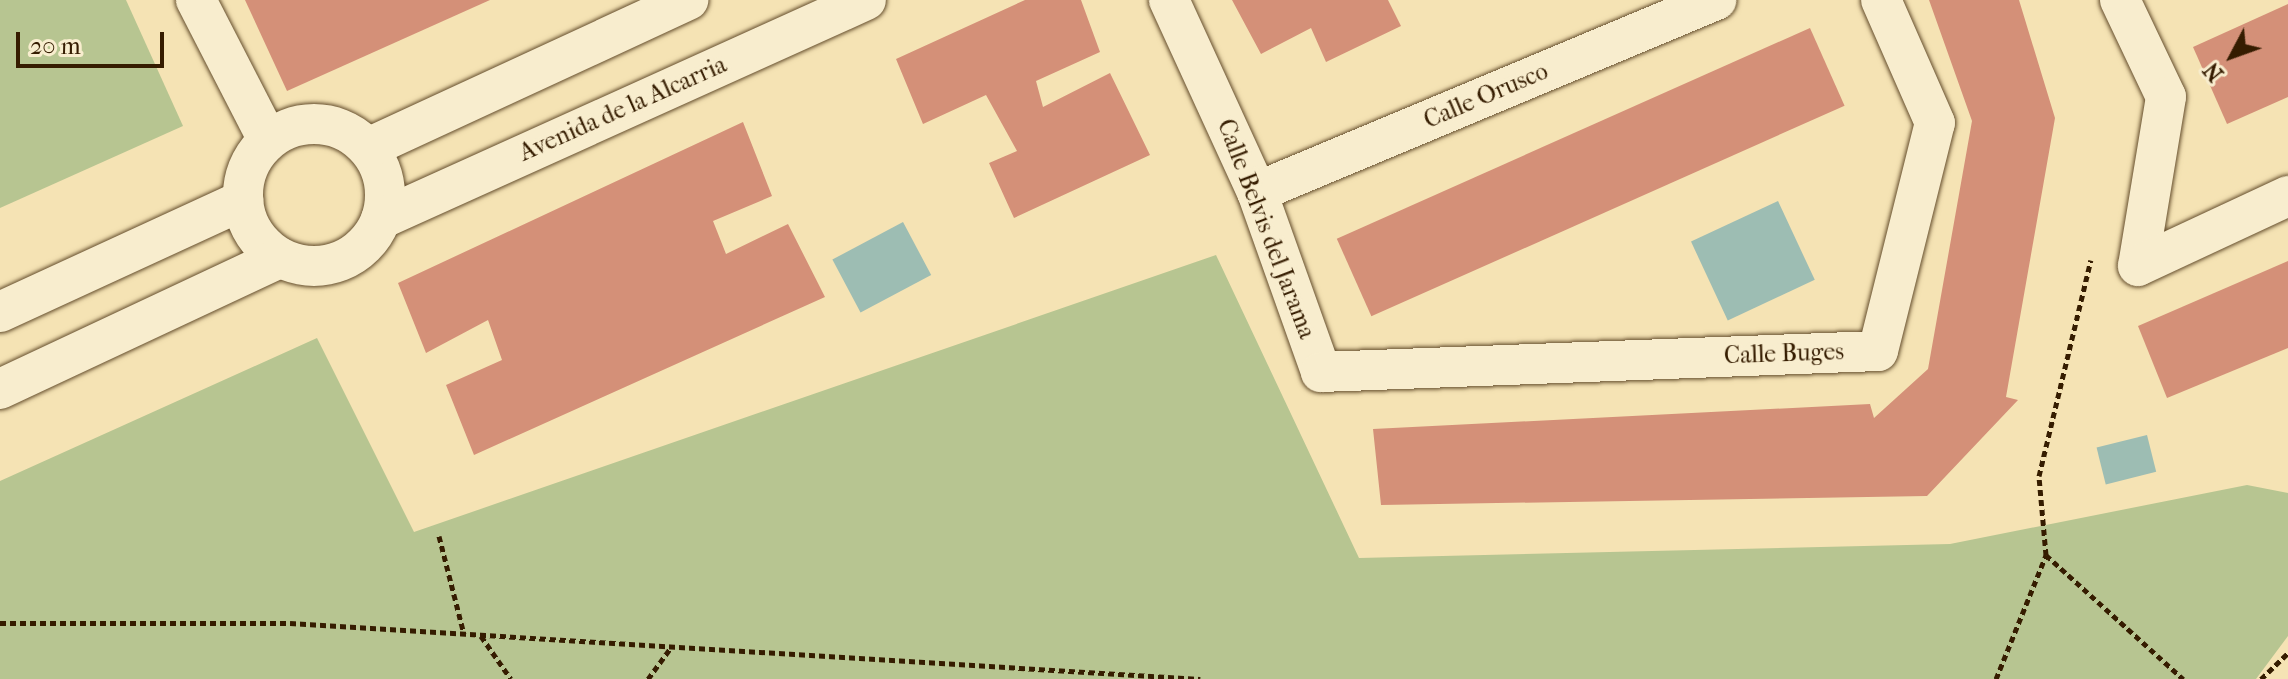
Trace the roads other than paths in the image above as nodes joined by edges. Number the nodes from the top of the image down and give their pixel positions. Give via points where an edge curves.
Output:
1 (196, 0) edge
2 (688, 0) edge
3 (866, 0) edge
4 (1169, 0) edge
5 (1716, 0) edge
6 (1881, 0) edge
7 (2120, 0) edge
8 (268, 140) junction
9 (368, 148) junction
10 (1257, 192) junction
11 (2288, 196) edge
12 (243, 200) junction
13 (381, 219) junction
14 (280, 258) junction
15 (0, 312) edge
16 (1321, 372) joint
17 (0, 389) edge

1 - 8 street
2 - 9 street
3 - 13 street, Avenida de la Alcarria
4 - 10 street, Calle Belvis del Jarama
5 - 10 street, Calle Orusco
6 - 16 street, Calle Buges via 1935,123 1878,351
7 - 11 street via 2166,97 2138,266
8 - 9 street via 320,124
8 - 12 street via 246,173
9 - 13 street via 384,182
10 - 16 street, Calle Belvis del Jarama
12 - 14 street via 254,234
12 - 15 street
13 - 14 street, Avenida de la Alcarria via 361,248 331,265
14 - 17 street

